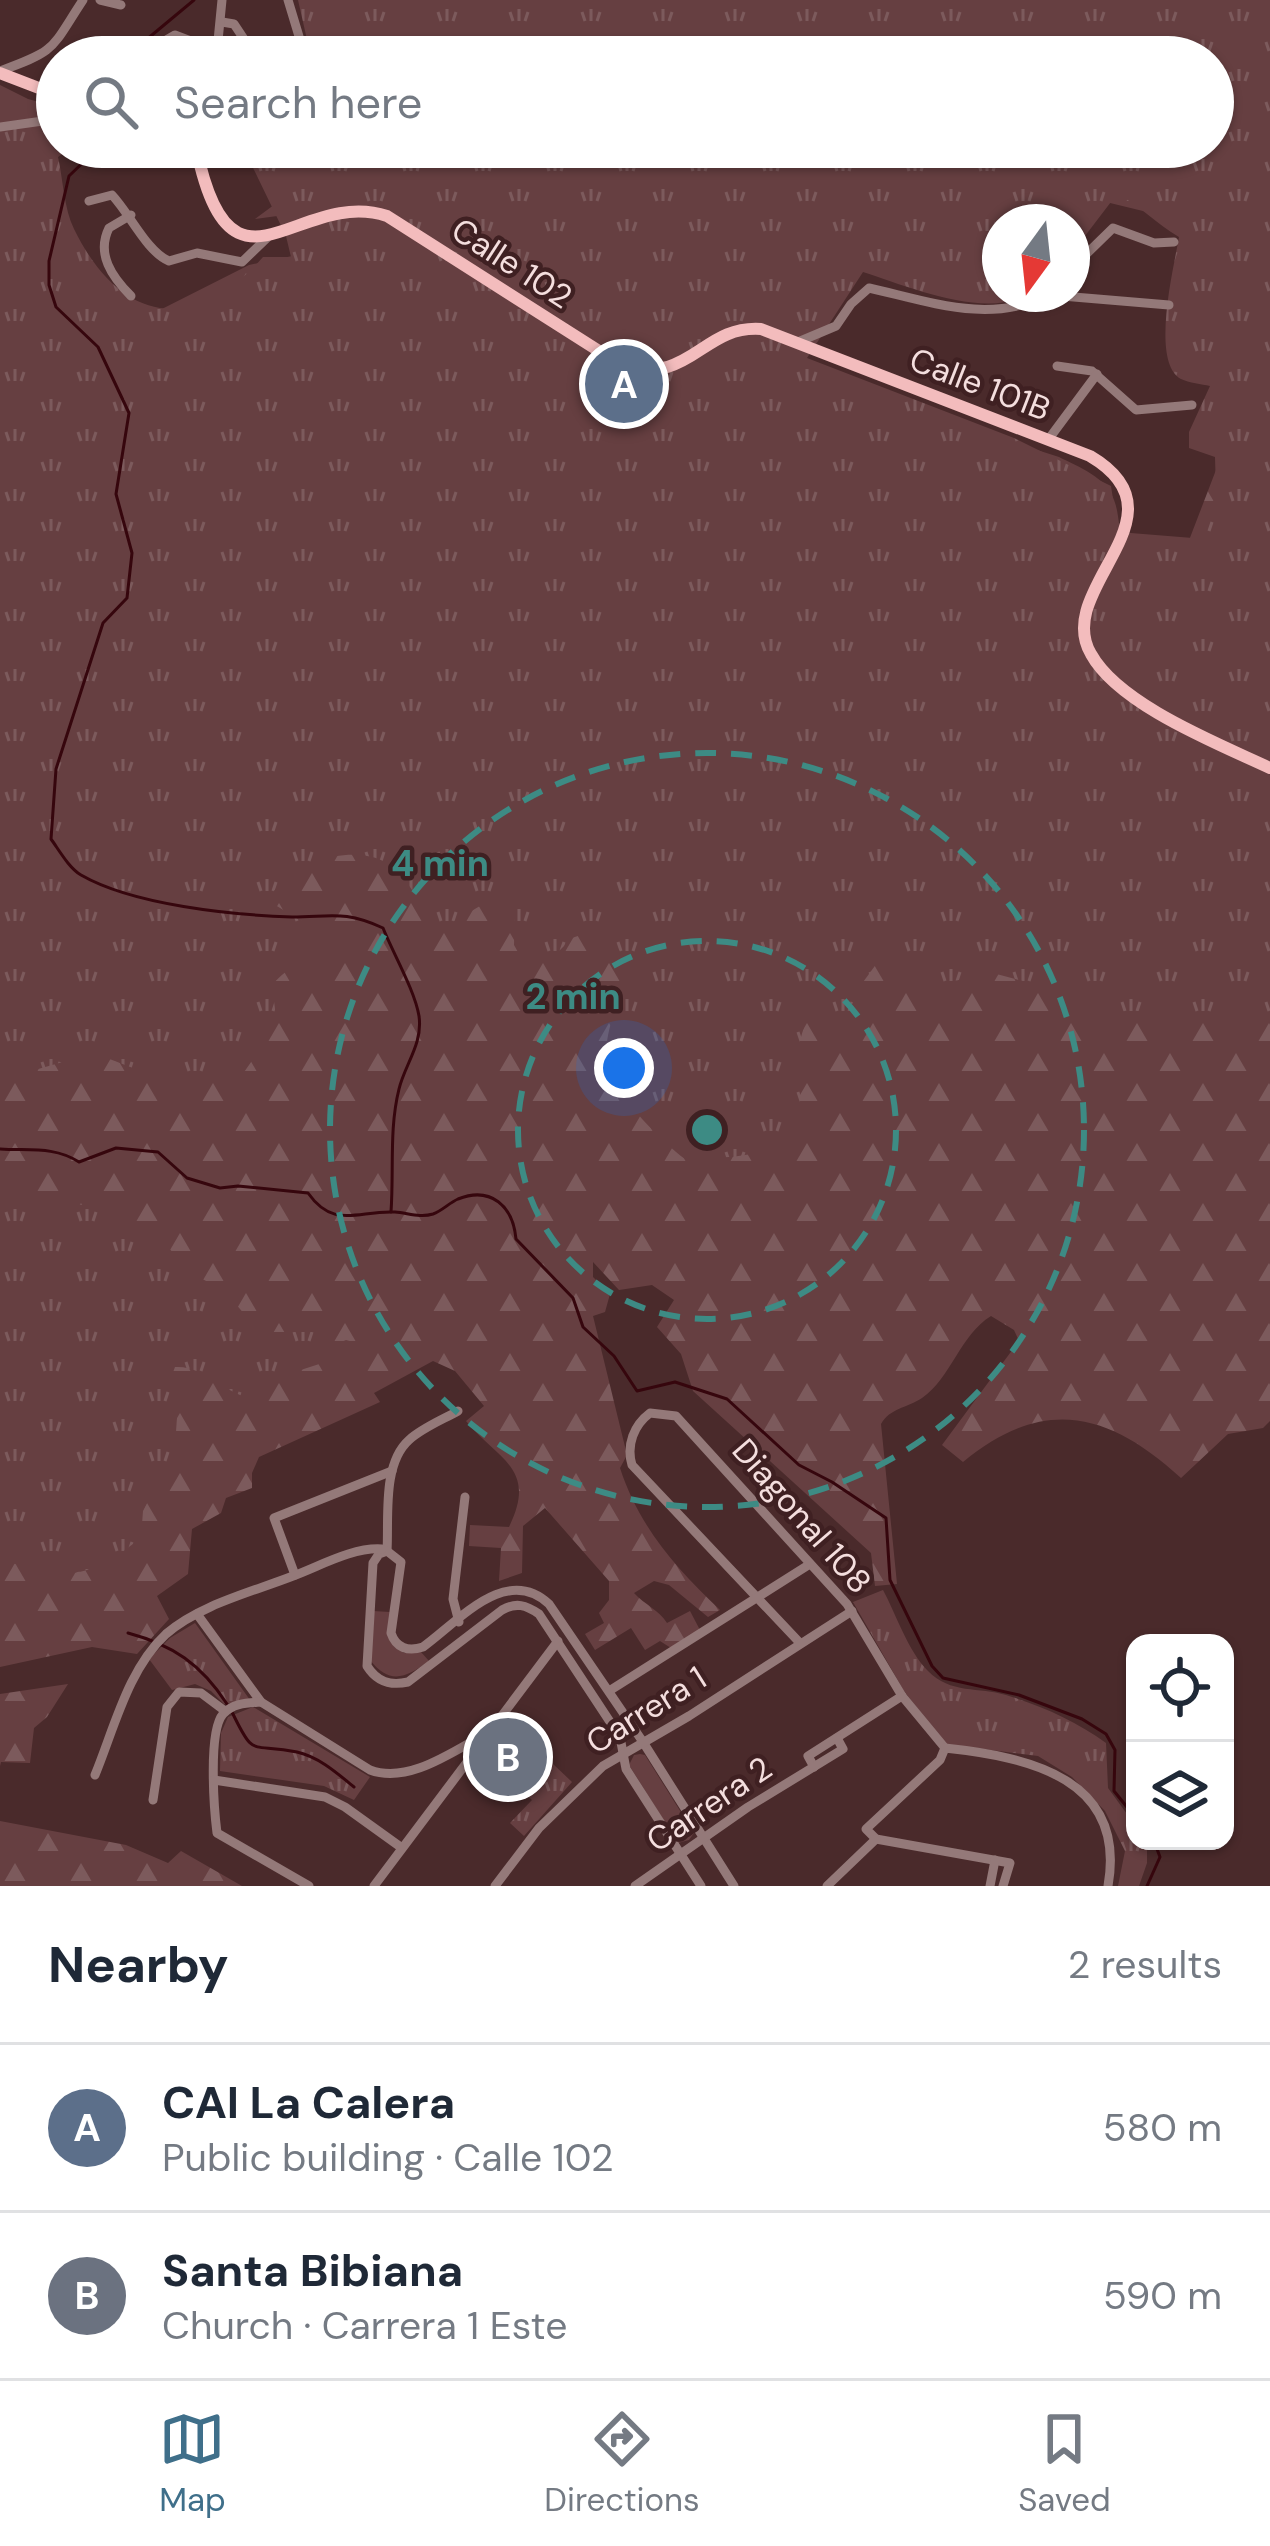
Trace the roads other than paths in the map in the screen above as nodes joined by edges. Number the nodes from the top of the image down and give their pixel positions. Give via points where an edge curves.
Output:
1 (82, 0) edge
2 (100, 0) edge
3 (222, 0) edge
4 (288, 0) edge
5 (121, 5) dead end
6 (222, 22) junction
7 (61, 36) edge
8 (219, 36) edge
9 (242, 36) edge
10 (299, 36) edge
11 (36, 58) edge
12 (0, 72) edge
13 (36, 87) edge
14 (36, 122) edge
15 (0, 127) edge
16 (201, 168) edge
17 (89, 201) dead end
18 (131, 215) junction
19 (269, 236) junction
20 (1174, 242) dead end
21 (1090, 249) edge
22 (130, 296) dead end
23 (1090, 298) edge
24 (1169, 305) dead end
25 (982, 310) edge
26 (798, 343) junction
27 (1057, 366) dead end
28 (643, 371) joint
29 (1097, 374) junction
30 (1192, 405) dead end
31 (1048, 440) junction
32 (1270, 768) edge
33 (458, 1411) dead end
34 (392, 1471) junction
35 (465, 1497) dead end
36 (387, 1551) junction
37 (809, 1564) junction
38 (295, 1575) junction
39 (756, 1598) junction
40 (368, 1606) junction
41 (394, 1606) junction
42 (852, 1611) junction
43 (197, 1614) junction
44 (458, 1622) junction
45 (470, 1634) junction
46 (570, 1634) junction
47 (557, 1642) junction
48 (800, 1643) junction
49 (423, 1647) junction
50 (434, 1662) junction
51 (609, 1691) junction
52 (902, 1696) junction
53 (261, 1702) junction
54 (225, 1712) junction
55 (491, 1731) junction
56 (643, 1742) junction
57 (945, 1748) junction
58 (623, 1754) junction
59 (95, 1775) dead end
60 (214, 1780) junction
61 (153, 1800) dead end
62 (704, 1837) junction
63 (876, 1839) junction
64 (402, 1848) junction
65 (680, 1854) junction
66 (995, 1860) junction
67 (309, 1886) edge
68 (374, 1886) edge
69 (495, 1886) edge
70 (635, 1886) edge
71 (700, 1886) edge
72 (734, 1886) edge
73 (827, 1886) edge
74 (990, 1886) edge
75 (1003, 1886) edge
76 (1108, 1886) edge

1 - 7 street
2 - 5 street
3 - 6 street
4 - 10 street
6 - 8 street
6 - 9 street
11 - 12 street
12 - 13 main road
14 - 15 street
16 - 19 main road via 223,221
17 - 18 street via 112,195
18 - 19 street via 156,256 170,261 197,253 242,262
18 - 22 street via 103,242 109,268
19 - 28 main road, Calle 102 via 347,212 376,212 610,361
20 - 21 street via 1154,243 1117,227
23 - 24 street
25 - 26 street via 866,289 836,326
26 - 28 main road, Calle 101B via 743,329 674,367
26 - 31 main road, Calle 101B
27 - 29 street
29 - 30 street via 1136,410
29 - 31 street
31 - 32 main road, Calle 101B via 1102,463 1126,497 1126,526 1088,608 1085,639 1098,664 1156,713
33 - 34 street via 412,1436
34 - 36 street
34 - 38 street via 273,1521
35 - 44 street via 453,1599
36 - 38 street via 359,1551
36 - 40 street via 375,1558
36 - 41 street via 401,1562
37 - 39 street
37 - 39 street, Diagonal 108 via 676,1416 650,1413 640,1421 632,1465
37 - 42 street, Diagonal 108
38 - 43 street
39 - 48 street
39 - 51 street
40 - 41 street
40 - 50 street via 373,1674 388,1684 408,1682
41 - 49 street via 396,1643
42 - 48 street, Carrera 1
42 - 52 street, Diagonal 108
43 - 53 street
43 - 59 street via 140,1665
44 - 45 street
44 - 46 street via 494,1593 524,1588 549,1604
44 - 49 street
45 - 47 street via 520,1604
45 - 50 street
46 - 47 street
46 - 51 street
47 - 55 street
47 - 58 street via 620,1737
48 - 56 street, Carrera 1
49 - 50 street
51 - 56 street
52 - 57 street, Diagonal 108
52 - 62 street, Carrera 2 via 837,1738 843,1749
53 - 54 street
53 - 55 street via 387,1777
54 - 60 street
54 - 61 street via 201,1693 172,1699
55 - 64 street
56 - 58 street, Carrera 1
56 - 62 street
57 - 63 street via 866,1829
57 - 76 street via 1071,1780 1107,1829
58 - 65 street
58 - 69 street, Carrera 1 via 559,1805
60 - 64 street via 325,1798
60 - 67 street via 217,1833
62 - 65 street, Carrera 2
62 - 72 street
63 - 66 street
63 - 73 street
64 - 68 street
65 - 70 street, Carrera 2
65 - 71 street
66 - 74 street
66 - 75 street via 1010,1863

